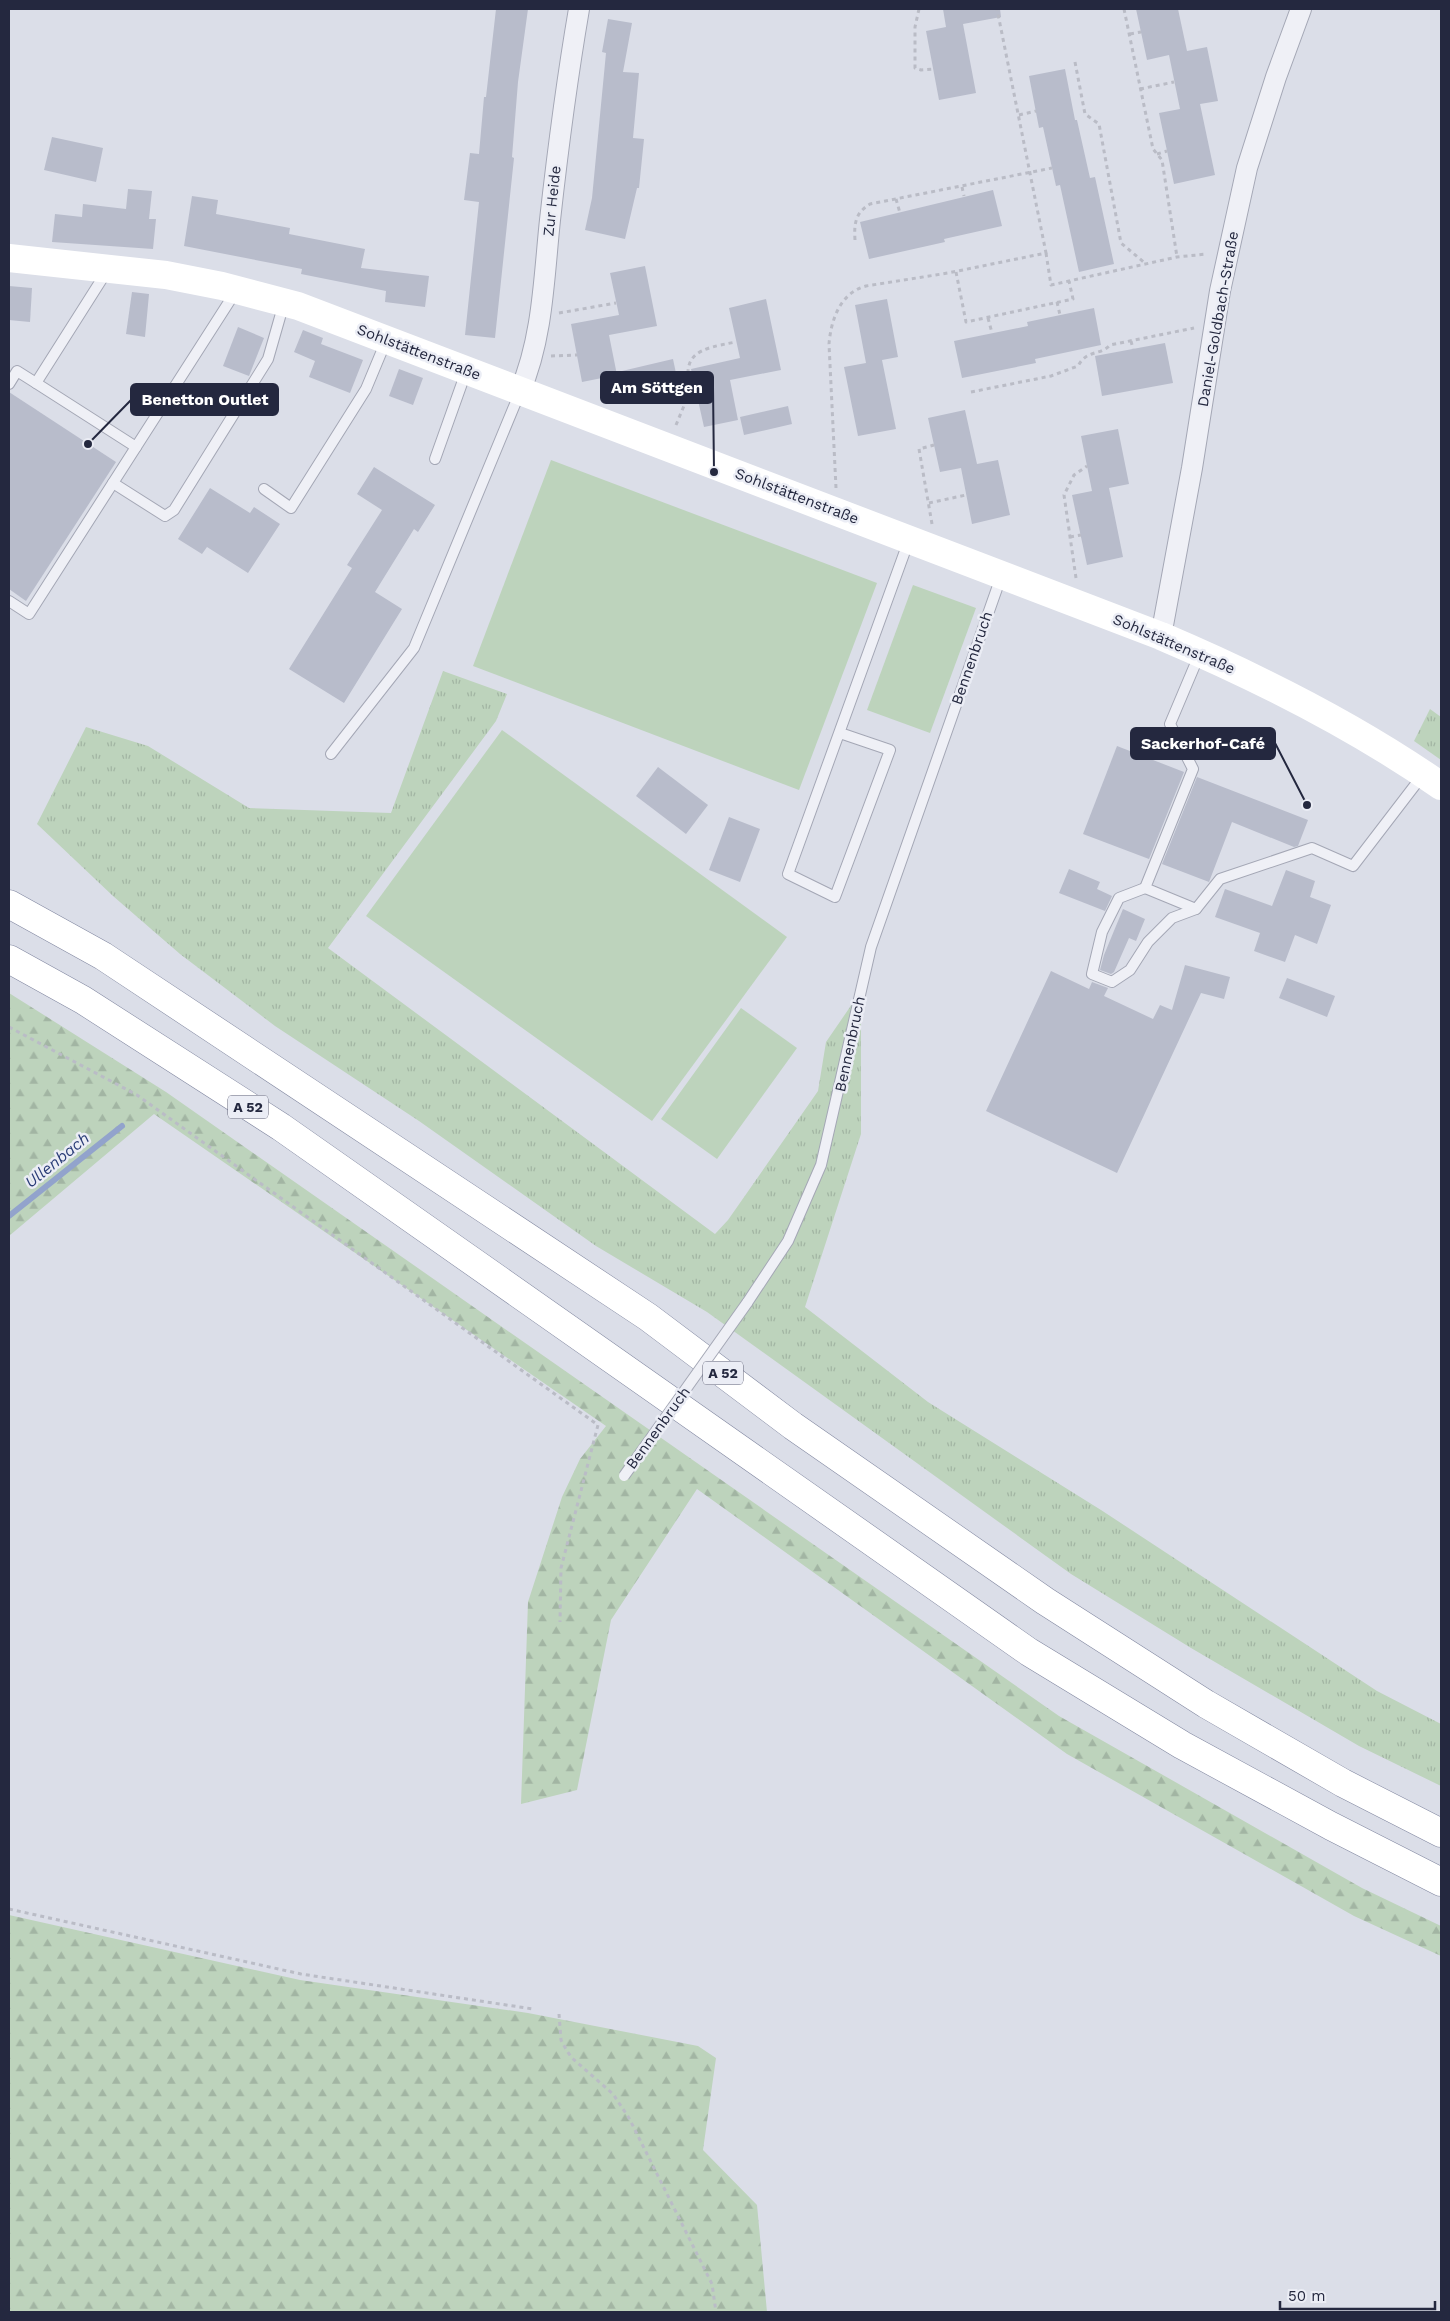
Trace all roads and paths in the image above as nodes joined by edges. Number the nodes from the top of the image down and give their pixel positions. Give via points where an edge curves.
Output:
1 (579, 9) edge
2 (919, 9) edge
3 (997, 9) edge
4 (1124, 9) edge
5 (1301, 9) edge
6 (1141, 32) dead end
7 (1130, 34) junction
8 (1075, 62) dead end
9 (933, 69) dead end
10 (1174, 82) dead end
11 (1140, 89) junction
12 (1036, 112) dead end
13 (1019, 115) junction
14 (1167, 151) dead end
15 (1157, 154) junction
16 (1052, 168) dead end
17 (1030, 172) junction
18 (962, 187) junction
19 (964, 196) dead end
20 (896, 199) junction
21 (900, 213) dead end
22 (855, 240) dead end
23 (1229, 251) junction
24 (1046, 253) junction
25 (1177, 257) junction
26 (9, 258) edge
27 (1146, 264) junction
28 (109, 269) junction
29 (956, 272) junction
30 (1069, 281) junction
31 (237, 290) junction
32 (284, 302) junction
33 (1057, 302) junction
34 (616, 303) dead end
35 (1060, 315) dead end
36 (539, 317) junction
37 (988, 318) junction
38 (1215, 324) junction
39 (992, 333) dead end
40 (386, 340) junction
41 (1131, 341) junction
42 (736, 342) dead end
43 (1133, 349) dead end
44 (467, 371) junction
45 (36, 383) junction
46 (9, 384) edge
47 (520, 391) junction
48 (971, 392) dead end
49 (697, 396) dead end
50 (692, 397) junction
51 (934, 444) dead end
52 (667, 446) junction
53 (136, 448) junction
54 (435, 459) dead end
55 (1087, 466) dead end
56 (113, 483) junction
57 (264, 489) dead end
58 (966, 496) dead end
59 (929, 503) junction
60 (834, 511) junction
61 (1081, 534) dead end
62 (1070, 537) junction
63 (909, 540) junction
64 (936, 550) junction
65 (1002, 574) junction
66 (1069, 600) junction
67 (9, 601) edge
68 (1161, 636) junction
69 (1200, 652) junction
70 (840, 733) junction
71 (331, 754) dead end
72 (1432, 780) edge
73 (1145, 888) junction
74 (9, 904) edge
75 (1196, 909) junction
76 (9, 960) edge
77 (9, 1026) edge
78 (624, 1476) dead end
79 (560, 1622) dead end
80 (1441, 1833) edge
81 (1441, 1882) edge
82 (9, 1909) edge
83 (533, 2009) dead end
84 (559, 2014) dead end
85 (716, 2312) edge

1 - 36 street, Zur Heide via 562,106
2 - 9 path via 915,27 915,68
3 - 13 path
4 - 7 path
5 - 23 street, Daniel-Goldbach-Straße via 1247,168
6 - 7 path
7 - 11 path
8 - 27 path via 1085,114 1099,124 1122,243
10 - 11 path
11 - 15 path via 1153,149
12 - 13 path
13 - 17 path
14 - 15 path
15 - 25 path via 1162,160
16 - 17 path
17 - 18 path
17 - 24 path
18 - 19 path
18 - 20 path
20 - 21 path
20 - 22 path via 870,204 860,210 854,224
23 - 25 path
23 - 38 street, Daniel-Goldbach-Straße
24 - 29 path
24 - 30 path via 1051,285
25 - 27 path
26 - 28 main road, Sohlstättenstraße
27 - 30 path
28 - 31 main road, Sohlstättenstraße via 166,275
28 - 45 lane
29 - 37 path via 966,322
29 - 60 path via 855,289 836,313 829,344 836,487
30 - 33 path via 1073,299
31 - 32 main road, Sohlstättenstraße
31 - 53 lane
32 - 40 main road, Sohlstättenstraße
32 - 56 lane via 268,359 174,510 165,516
33 - 35 path
33 - 37 path
34 - 36 path
36 - 47 street, Zur Heide via 531,366
37 - 39 path
38 - 41 path
38 - 68 street, Daniel-Goldbach-Straße
40 - 44 main road, Sohlstättenstraße
40 - 57 lane via 366,389 291,508
41 - 43 path
41 - 48 path via 1090,353 1078,366 1051,376
42 - 50 path via 708,348 692,360 687,374
44 - 47 main road, Sohlstättenstraße
44 - 54 lane
45 - 46 lane via 17,371
45 - 53 lane
47 - 52 main road, Sohlstättenstraße
47 - 71 lane via 414,648
49 - 50 path
50 - 52 path via 686,401
51 - 59 path via 918,449
52 - 60 main road, Sohlstättenstraße
53 - 56 lane
55 - 62 path via 1069,480 1064,496
56 - 67 lane via 29,614
58 - 59 path
59 - 64 path
60 - 63 main road, Sohlstättenstraße
61 - 62 path
62 - 66 path via 1077,575
63 - 64 main road, Sohlstättenstraße
63 - 70 lane
64 - 65 main road, Sohlstättenstraße
65 - 66 main road, Sohlstättenstraße
65 - 78 lane, Bennenbruch, bridge via 871,947 821,1165 788,1241
66 - 68 main road, Sohlstättenstraße
68 - 69 main road, Sohlstättenstraße
69 - 72 main road, Sohlstättenstraße via 1301,702
69 - 73 lane via 1170,724 1193,769
70 - 70 lane via 788,874 835,897 890,750
72 - 75 lane via 1353,866 1312,848 1220,879
73 - 75 lane
73 - 75 lane via 1119,898 1102,932 1092,974 1112,982 1130,970 1148,942 1172,918
74 - 80 main road, A 52 via 103,956 648,1317 793,1426 1045,1601 1206,1704 1343,1783
76 - 81 main road, A 52 via 83,1000 281,1127 1029,1652 1182,1745
77 - 79 path via 137,1095 598,1425 561,1568
82 - 83 path via 301,1974
84 - 85 path via 561,2040 567,2051 614,2094 630,2118 712,2284

